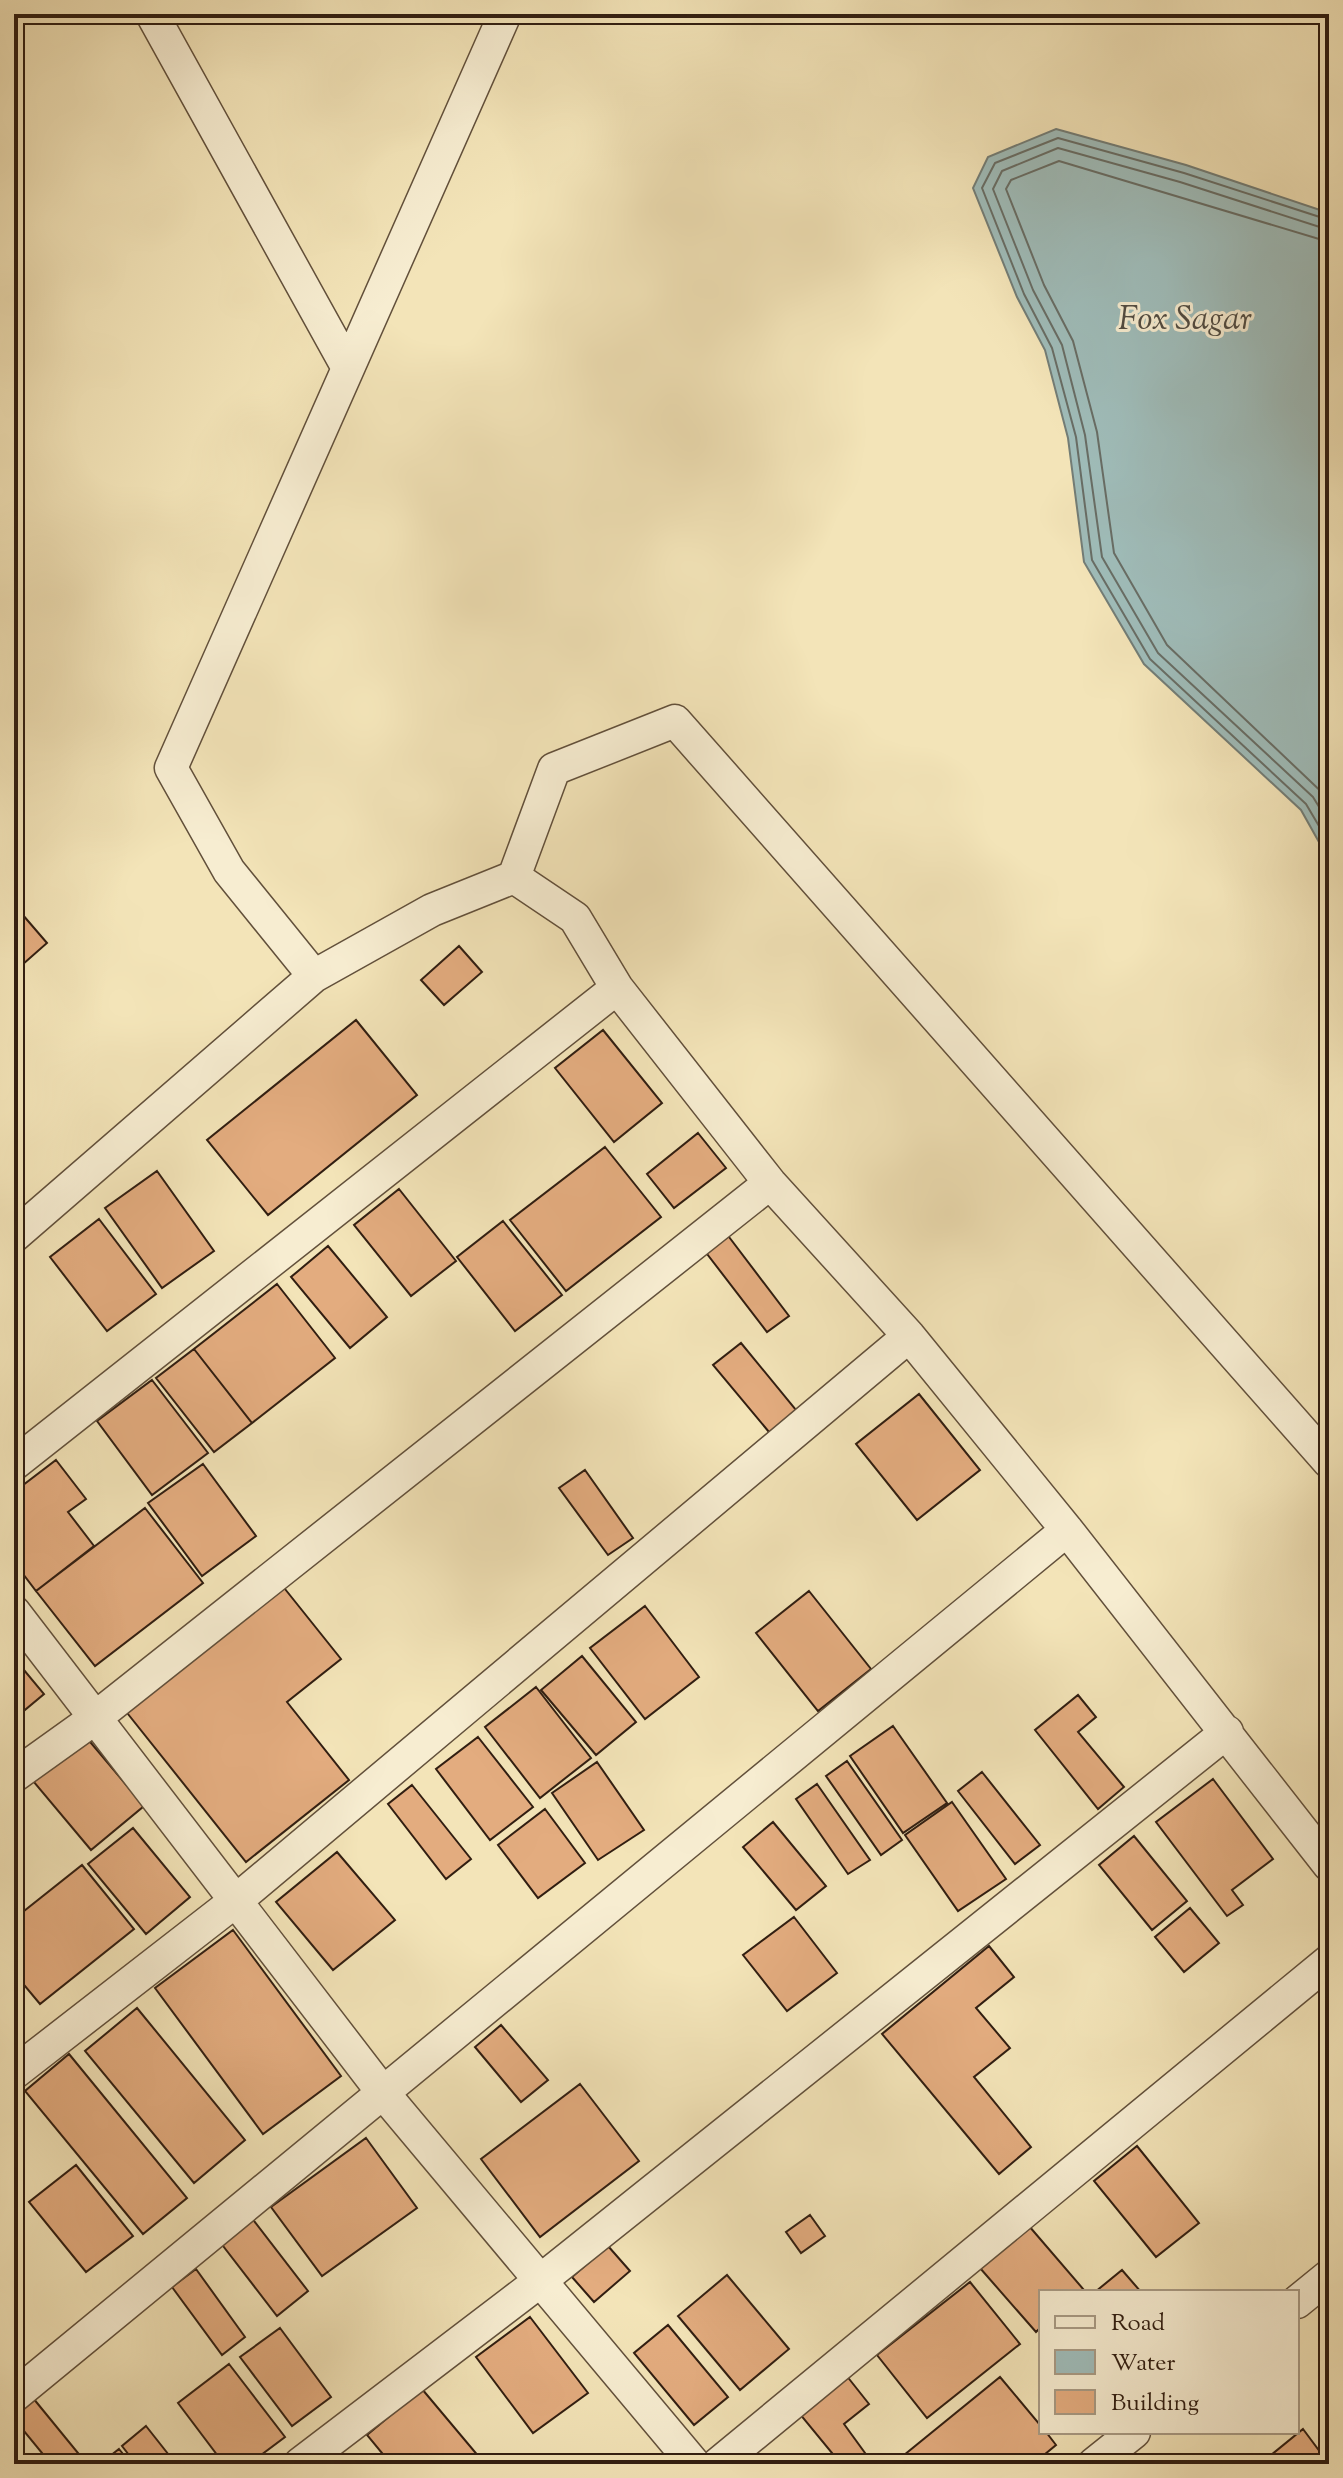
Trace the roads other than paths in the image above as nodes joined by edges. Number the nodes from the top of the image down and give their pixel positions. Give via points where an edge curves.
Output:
1 (152, 14) edge
2 (505, 14) edge
3 (348, 368) junction
4 (514, 877) junction
5 (314, 976) junction
6 (617, 988) junction
7 (770, 1183) junction
8 (14, 1236) edge
9 (909, 1336) junction
10 (1329, 1462) edge
11 (14, 1464) edge
12 (1067, 1530) junction
13 (14, 1612) edge
14 (95, 1718) junction
15 (1227, 1732) junction
16 (14, 1776) edge
17 (1329, 1865) edge
18 (238, 1899) junction
19 (1329, 1961) edge
20 (14, 2073) edge
21 (384, 2094) junction
22 (1329, 2276) edge
23 (540, 2281) junction
24 (1299, 2300) edge
25 (14, 2396) edge
26 (1132, 2434) edge
27 (300, 2464) edge
28 (694, 2464) edge
29 (718, 2464) edge
30 (1094, 2464) edge

1 - 3 street
2 - 3 street
3 - 5 street via 171,768 229,871
4 - 5 street via 432,910
4 - 6 street via 575,918
4 - 10 street via 554,769 675,721
5 - 8 street
6 - 7 street
6 - 11 street
7 - 9 street
7 - 14 street
9 - 12 street
9 - 18 street
12 - 15 street
12 - 21 street
13 - 14 street
14 - 16 street
14 - 18 street
15 - 17 street
15 - 23 street
18 - 20 street
18 - 21 street
19 - 29 street
21 - 23 street
21 - 25 street
22 - 24 street
23 - 27 street
23 - 28 street
26 - 30 street

